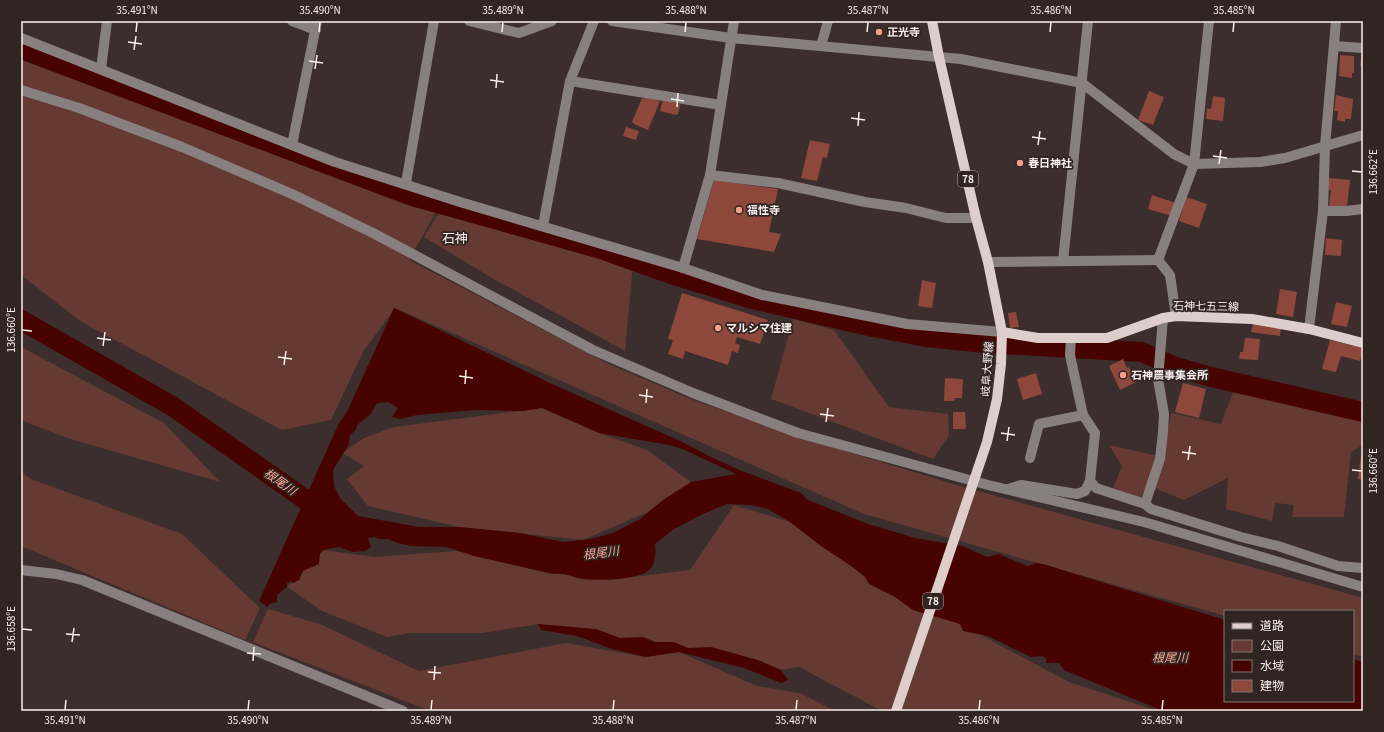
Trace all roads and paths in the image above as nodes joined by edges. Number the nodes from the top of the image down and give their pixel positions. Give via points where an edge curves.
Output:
1 (107, 21) edge
2 (292, 21) edge
3 (434, 21) edge
4 (469, 21) edge
5 (552, 21) edge
6 (594, 21) edge
7 (612, 21) edge
8 (734, 21) edge
9 (828, 21) edge
10 (932, 21) edge
11 (1088, 21) edge
12 (1209, 21) edge
13 (1336, 21) edge
14 (317, 25) edge
15 (21, 38) edge
16 (731, 38) junction
17 (821, 46) junction
18 (1334, 46) junction
19 (1363, 48) edge
20 (939, 57) junction
21 (101, 69) junction
22 (570, 81) junction
23 (1082, 83) junction
24 (21, 90) edge
25 (721, 105) junction
26 (1363, 135) edge
27 (292, 145) junction
28 (1324, 146) junction
29 (1194, 164) junction
30 (710, 175) junction
31 (406, 184) junction
32 (1363, 209) edge
33 (1323, 211) junction
34 (976, 218) junction
35 (543, 226) junction
36 (1158, 260) junction
37 (988, 262) junction
38 (1063, 262) junction
39 (683, 268) junction
40 (1176, 316) junction
41 (1163, 318) junction
42 (1310, 329) junction
43 (1002, 334) junction
44 (1071, 340) junction
45 (1363, 342) edge
46 (1083, 415) junction
47 (1030, 458) dead end
48 (973, 480) junction
49 (1090, 481) junction
50 (1008, 489) junction
51 (1145, 504) junction
52 (1363, 568) edge
53 (21, 570) edge
54 (1363, 587) edge
55 (403, 711) edge
56 (896, 711) edge

1 - 21 street
2 - 14 street
3 - 31 street
4 - 5 street via 519,33
6 - 22 street
7 - 16 street
8 - 16 street
9 - 17 street
10 - 20 main road, 岐阜大野線 / 78
11 - 23 street
12 - 29 street
13 - 18 street
14 - 27 street
15 - 21 street
16 - 17 street
16 - 25 street
17 - 20 street
18 - 19 street
18 - 28 street
20 - 23 street via 962,59
20 - 34 main road, 岐阜大野線 / 78
21 - 27 street
22 - 25 street
22 - 35 street
23 - 29 street via 1174,154
23 - 38 street
24 - 48 street via 79,108 182,147 292,194 373,233 592,350 693,393 798,433
25 - 30 street
26 - 28 street
27 - 31 street
28 - 29 street via 1285,158 1260,162
28 - 33 street
29 - 36 street
30 - 34 street via 778,183 946,218
30 - 39 street
31 - 35 street
32 - 33 street
33 - 42 street
34 - 37 main road, 岐阜大野線 / 78
35 - 39 street
36 - 38 street
36 - 40 street via 1170,275
37 - 38 street
37 - 43 main road, 岐阜大野線 / 78
39 - 43 street via 762,296 907,324
40 - 41 main road, 石神七五三線
40 - 42 main road, 石神七五三線 via 1252,319
41 - 44 main road, 石神七五三線 via 1107,338
41 - 51 street via 1158,379 1164,414 1163,432 1160,459
42 - 45 main road, 石神七五三線
43 - 44 main road, 石神七五三線
43 - 48 main road, 岐阜大野線 / 78 via 997,399 987,442
44 - 46 street via 1070,355
46 - 47 street via 1039,424
46 - 49 street via 1095,433
48 - 50 street
48 - 56 main road, 岐阜大野線 / 78
49 - 50 street via 1085,491 1077,494 1022,484
49 - 51 street via 1096,488
50 - 54 street via 1144,522
51 - 52 street via 1151,509 1338,566
53 - 55 street via 82,580

